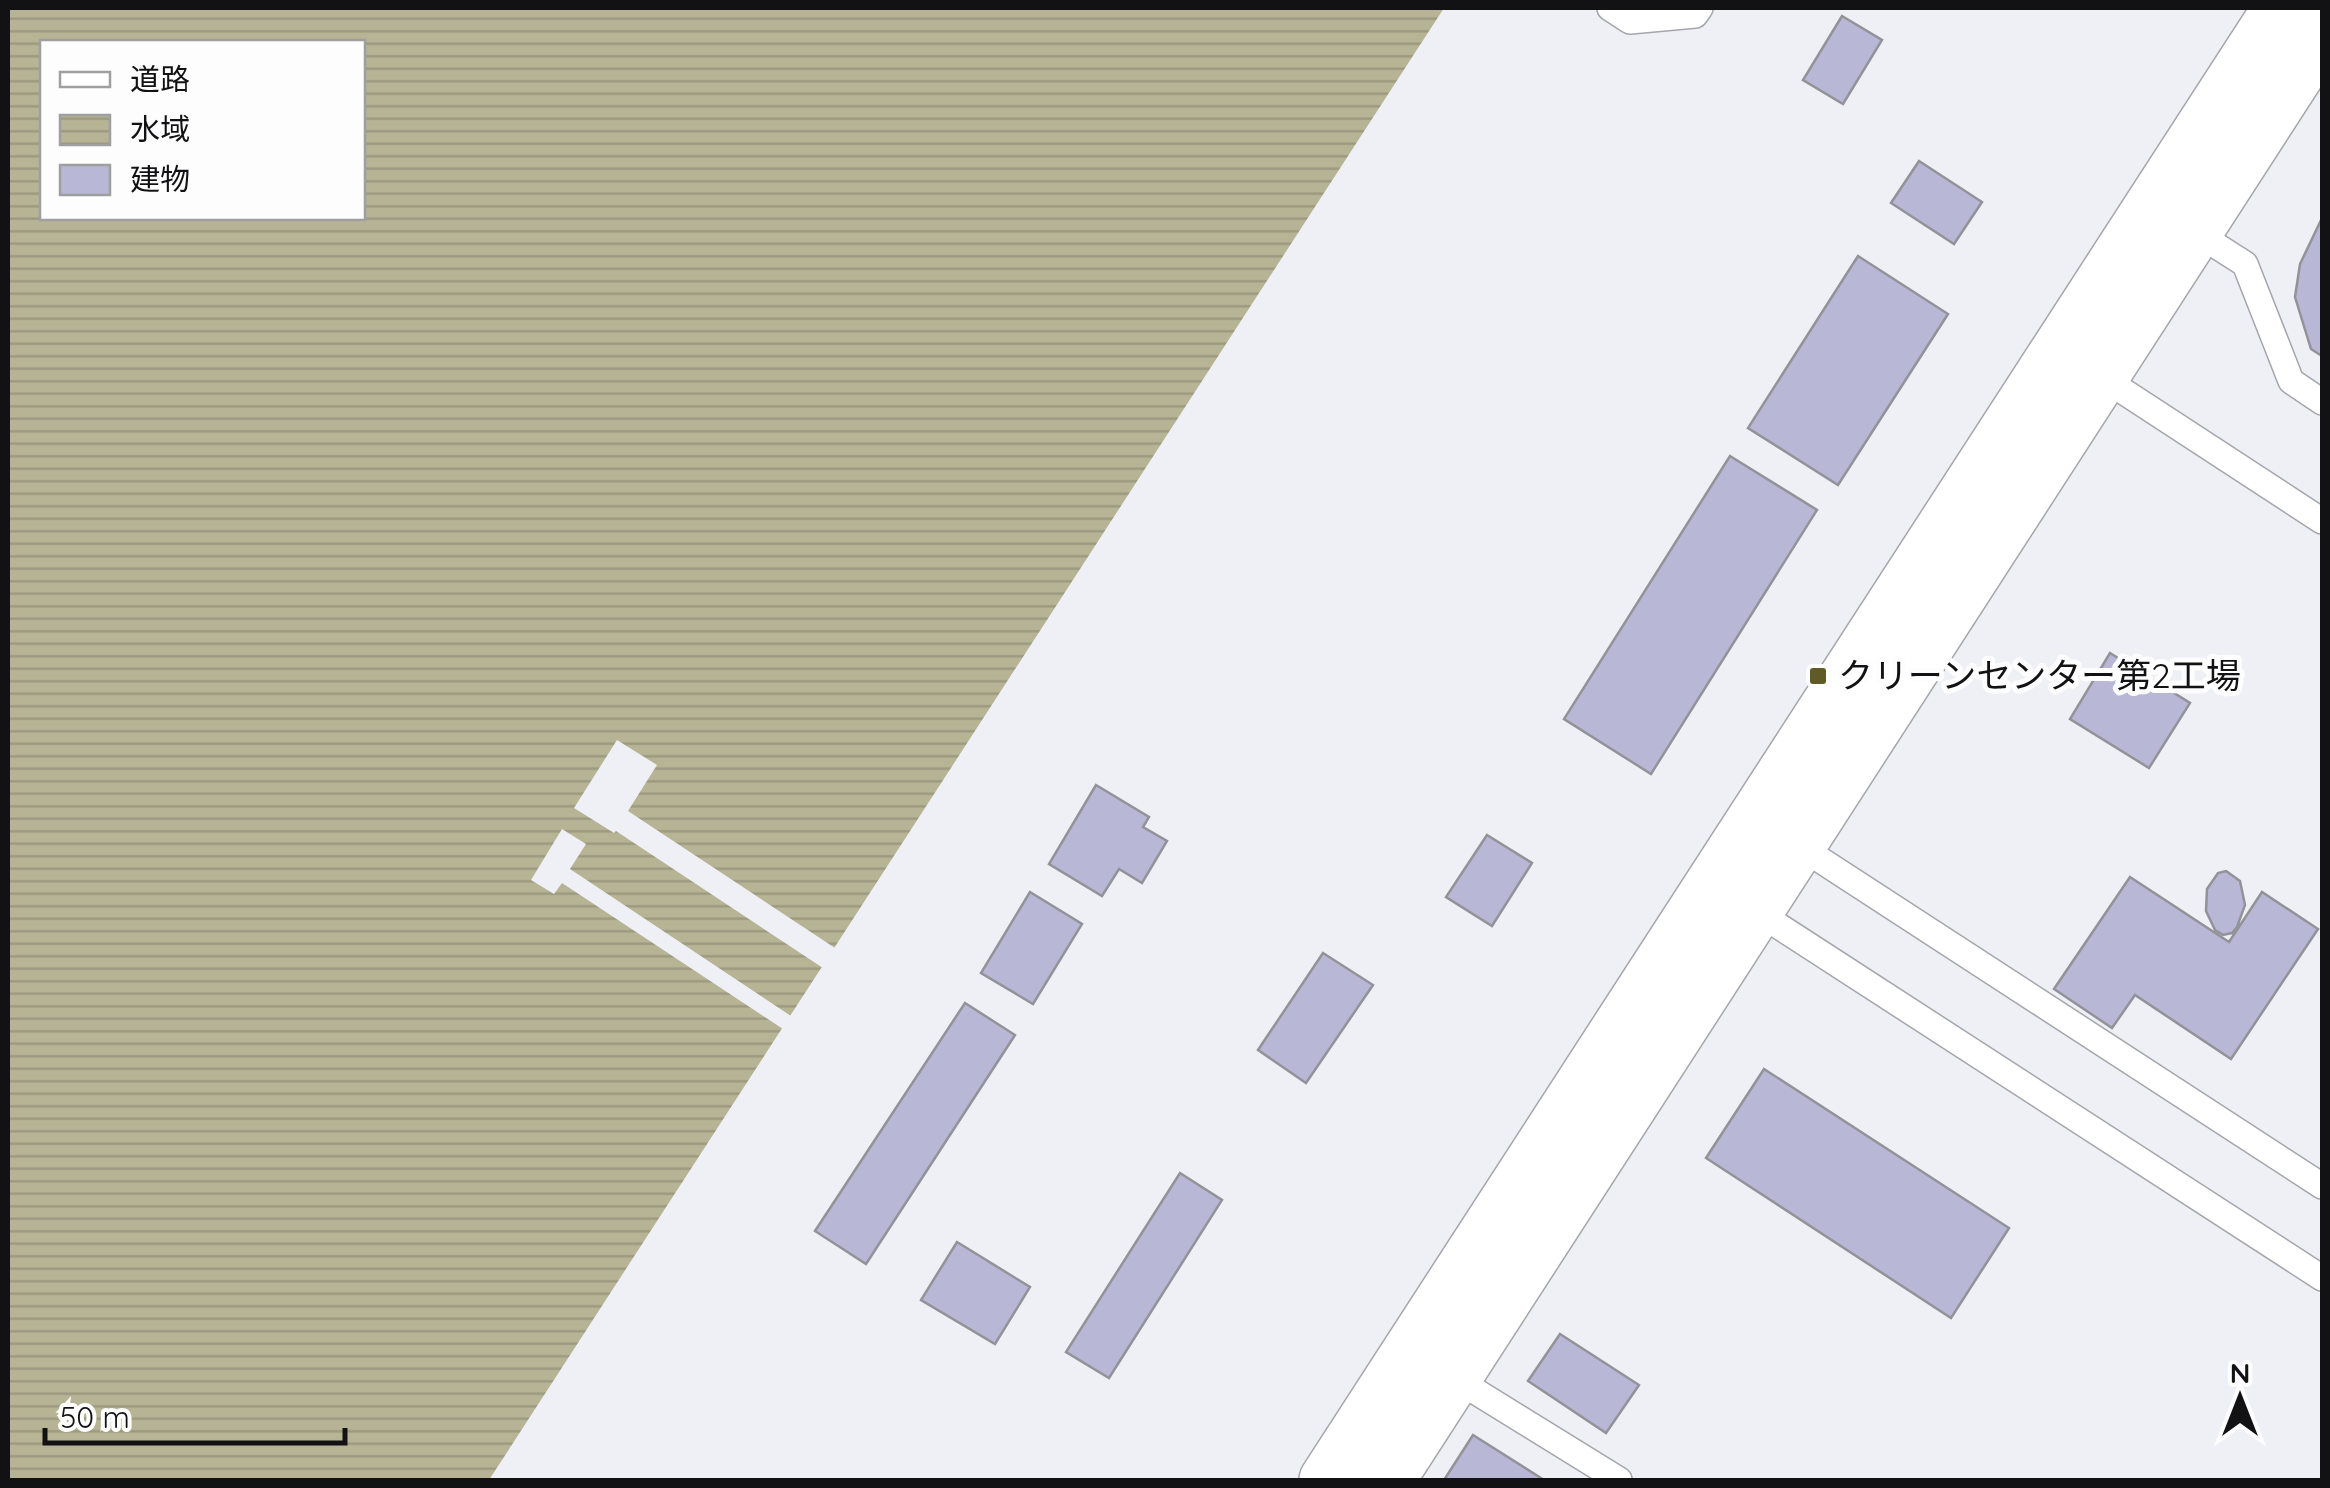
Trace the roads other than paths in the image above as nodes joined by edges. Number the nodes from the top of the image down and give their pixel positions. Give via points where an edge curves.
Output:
1 (1610, 8) edge
2 (1700, 8) edge
3 (2281, 8) edge
4 (2322, 34) edge
5 (2195, 232) junction
6 (2100, 376) junction
7 (2322, 402) edge
8 (2322, 521) edge
9 (1796, 844) junction
10 (1754, 910) junction
11 (2322, 1186) edge
12 (2322, 1278) edge
13 (1454, 1378) junction
14 (1327, 1480) edge
15 (1387, 1480) edge
16 (1619, 1480) edge

1 - 2 lane via 1630,21 1695,15
3 - 14 street
4 - 5 street
5 - 6 street
5 - 7 lane via 2245,264 2291,381
6 - 8 lane
6 - 9 street
9 - 10 street
9 - 11 lane
10 - 12 lane
10 - 13 street
13 - 15 street
13 - 16 lane

